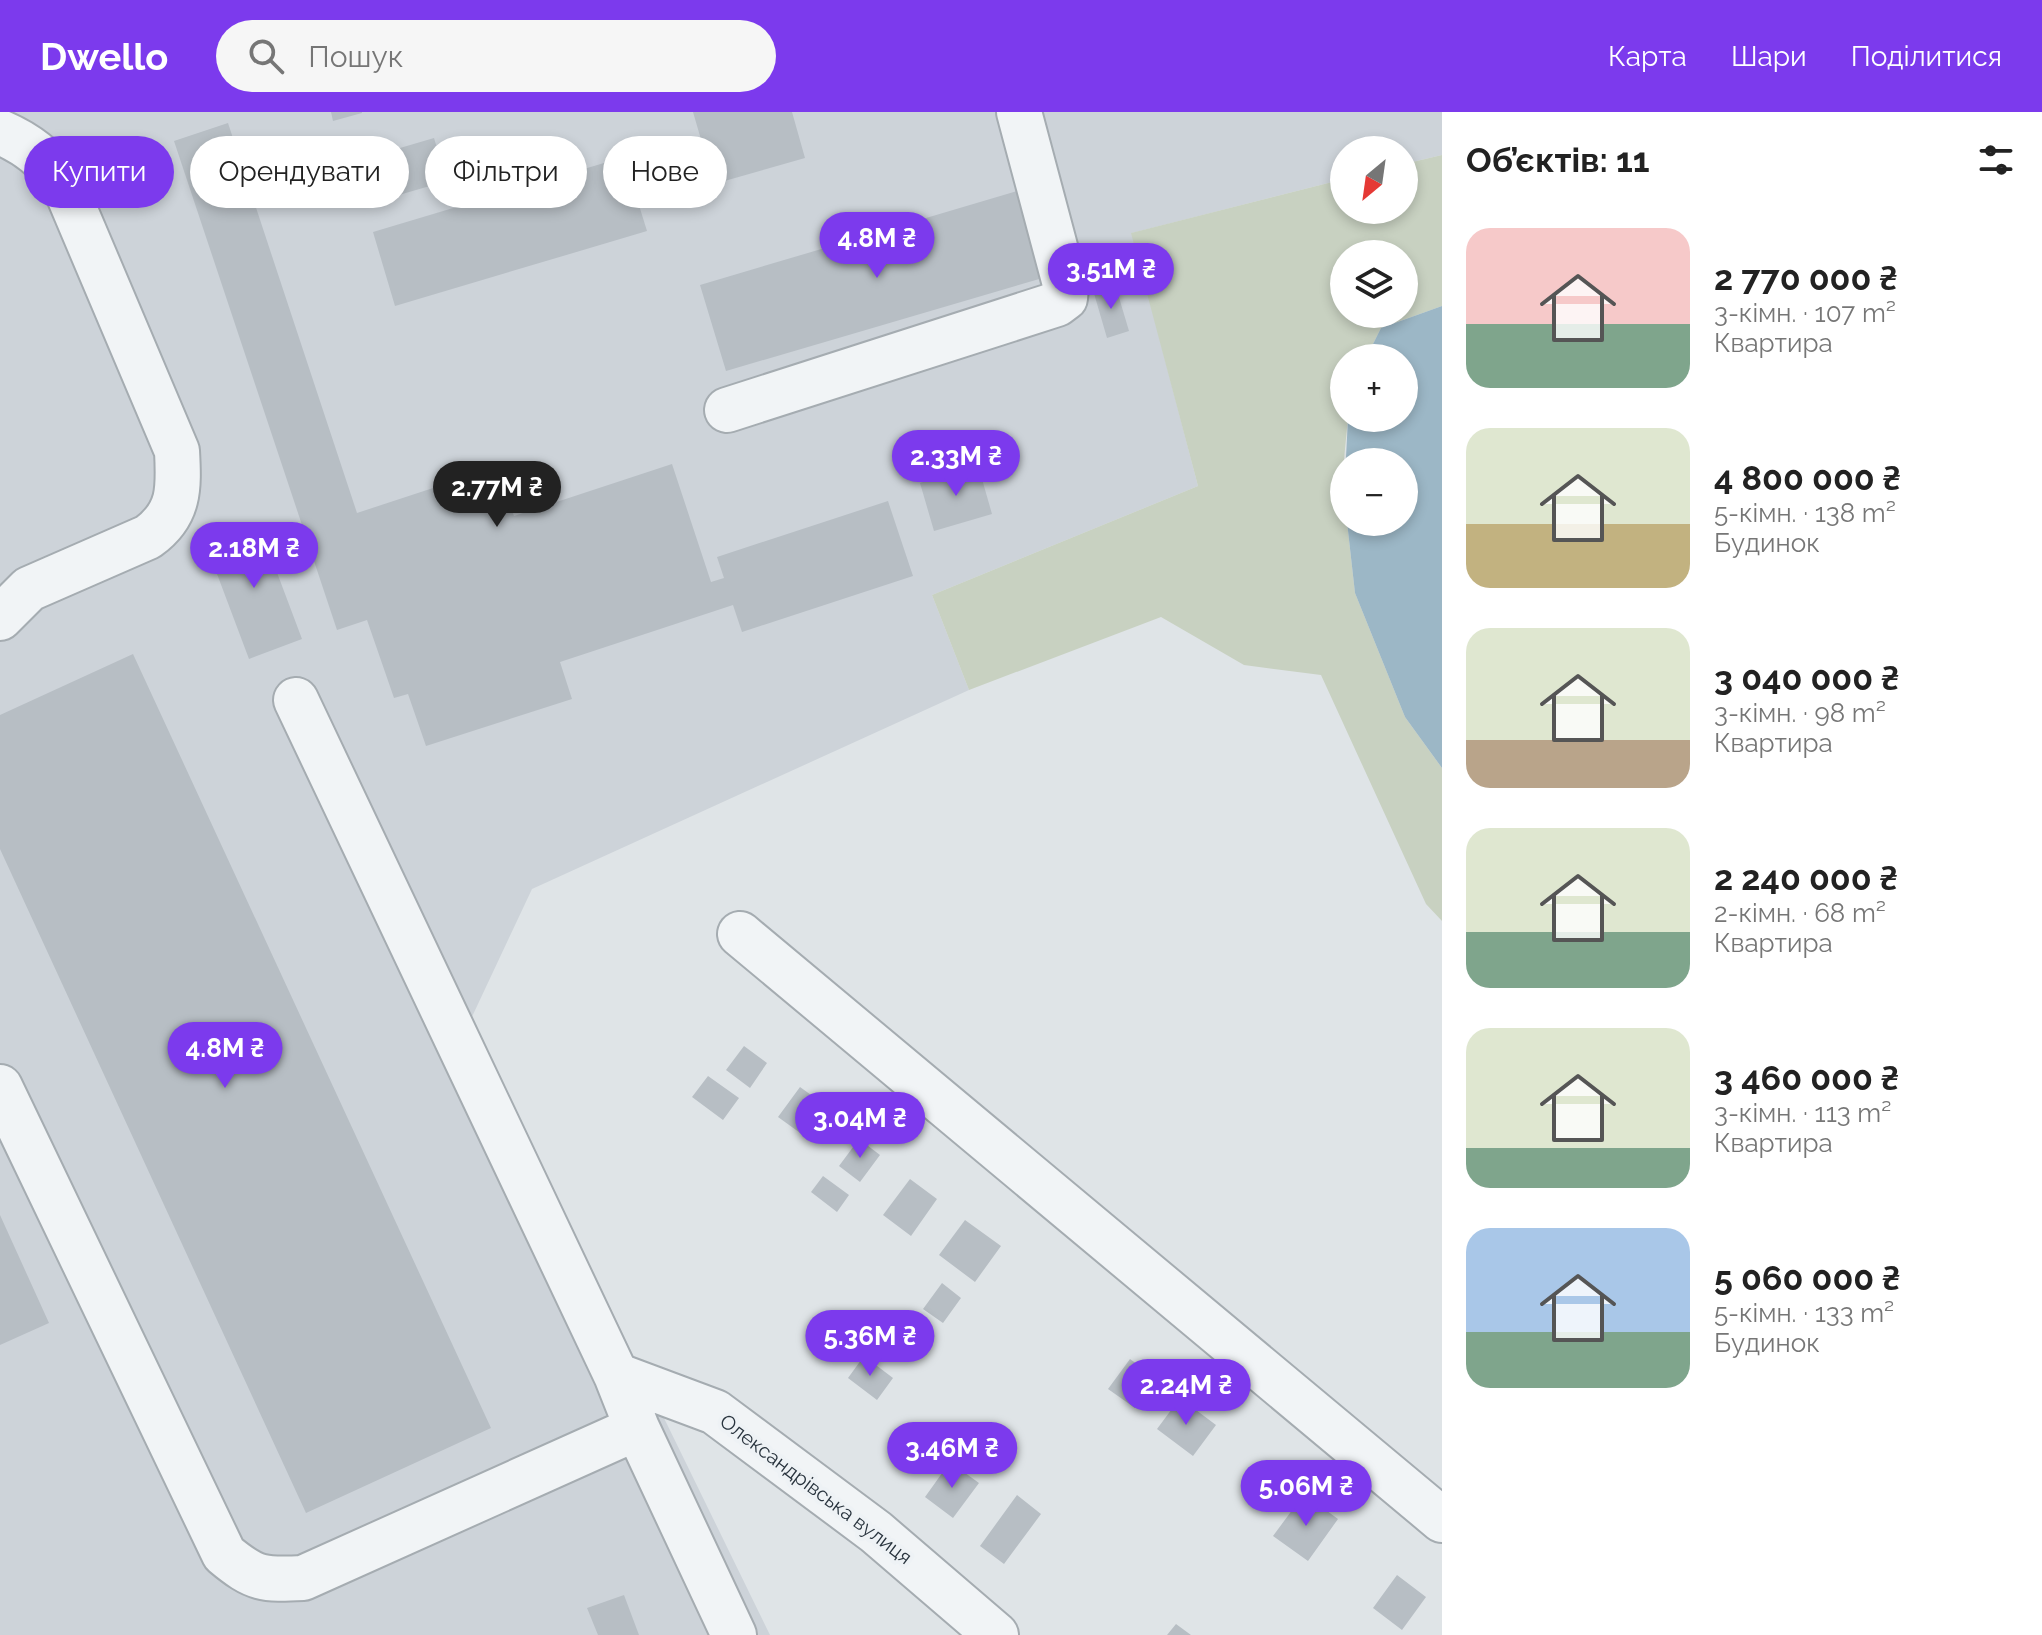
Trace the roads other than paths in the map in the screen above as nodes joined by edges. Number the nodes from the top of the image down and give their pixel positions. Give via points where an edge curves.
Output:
1 (1019, 112) edge
2 (0, 132) edge
3 (727, 410) dead end
4 (0, 618) edge
5 (296, 700) dead end
6 (740, 934) dead end
7 (0, 1087) edge
8 (616, 1375) junction
9 (637, 1428) junction
10 (1442, 1520) edge
11 (734, 1635) edge
12 (996, 1635) edge

1 - 3 street via 1065,298
2 - 4 street via 45,158 63,182 177,451 179,478 177,503 165,525 29,589
5 - 8 street
6 - 10 street
7 - 9 street via 224,1554 249,1575 303,1578
8 - 9 street
8 - 12 street, Олександрівська вулиця via 715,1412 876,1532
9 - 11 street

